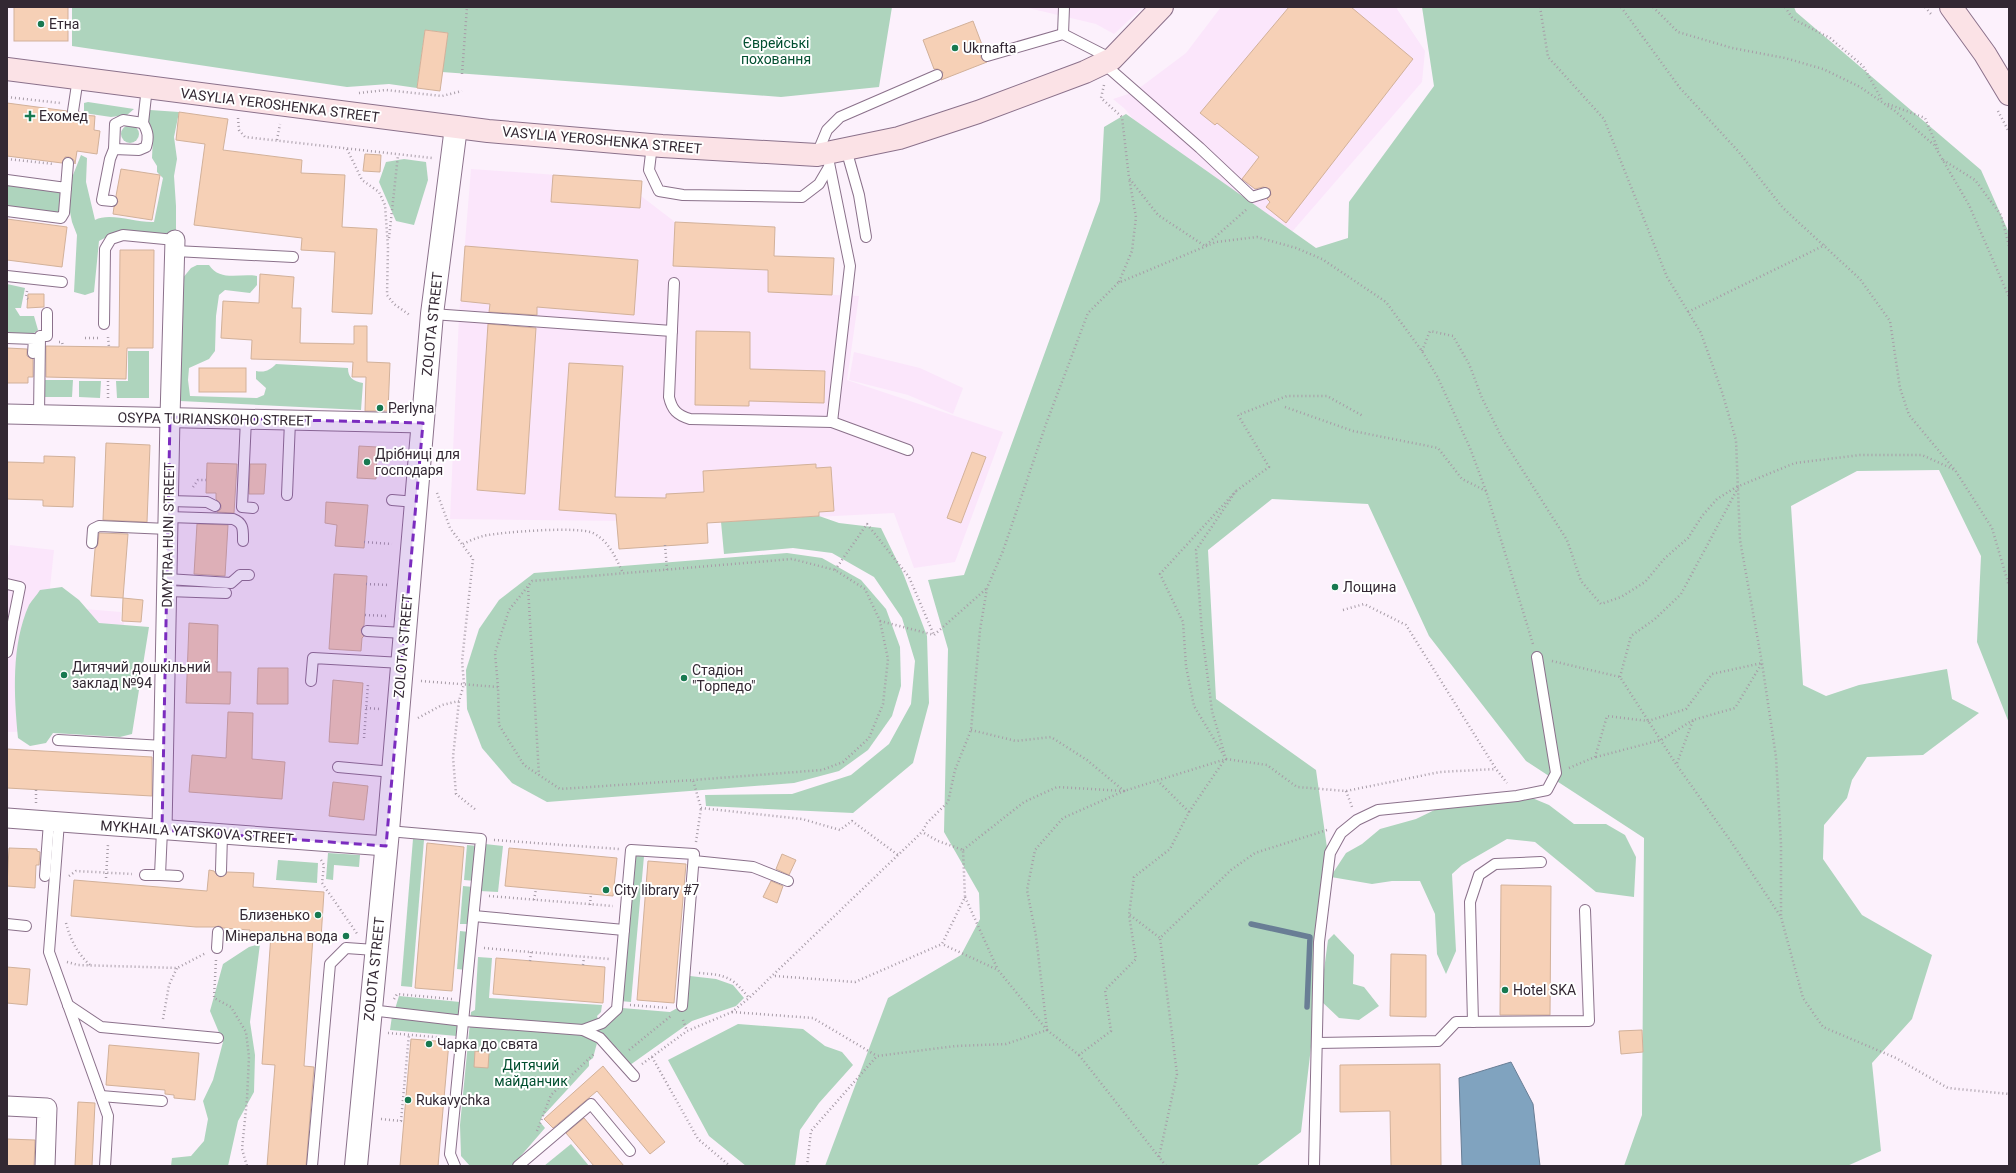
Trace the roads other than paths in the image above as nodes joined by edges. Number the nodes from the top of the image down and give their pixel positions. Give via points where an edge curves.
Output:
1 (1064, 7) edge
2 (1162, 7) edge
3 (1951, 7) edge
4 (1063, 34) junction
5 (987, 56) dead end
6 (7, 68) edge
7 (1106, 68) junction
8 (937, 75) dead end
9 (77, 86) junction
10 (147, 87) junction
11 (2009, 94) edge
12 (74, 111) dead end
13 (143, 123) junction
14 (456, 127) junction
15 (652, 145) junction
16 (114, 149) junction
17 (830, 156) junction
18 (68, 164) road end
19 (7, 180) edge
20 (66, 188) junction
21 (1265, 193) road end
22 (112, 201) dead end
23 (7, 211) edge
24 (866, 237) dead end
25 (175, 245) junction
26 (293, 257) dead end
27 (7, 276) edge
28 (62, 282) dead end
29 (674, 282) dead end
30 (47, 313) dead end
31 (418, 314) junction
32 (104, 324) dead end
33 (672, 331) junction
34 (7, 338) edge
35 (7, 414) edge
36 (36, 415) junction
37 (170, 417) junction
38 (246, 419) junction
39 (290, 421) junction
40 (832, 422) junction
41 (423, 423) junction
42 (908, 450) dead end
43 (287, 495) dead end
44 (392, 500) dead end
45 (416, 502) junction
46 (216, 506) dead end
47 (253, 508) dead end
48 (168, 516) junction
49 (243, 541) dead end
50 (92, 543) dead end
51 (249, 575) dead end
52 (7, 584) edge
53 (167, 585) junction
54 (226, 593) dead end
55 (367, 631) dead end
56 (395, 633) junction
57 (7, 652) edge
58 (1537, 657) road end
59 (402, 663) junction
60 (311, 681) dead end
61 (58, 740) dead end
62 (164, 746) junction
63 (338, 767) dead end
64 (393, 772) junction
65 (7, 818) edge
66 (54, 822) junction
67 (162, 830) junction
68 (222, 834) junction
69 (387, 838) junction
70 (694, 858) junction
71 (1541, 862) dead end
72 (221, 871) dead end
73 (145, 875) road end
74 (160, 875) junction
75 (45, 876) dead end
76 (178, 876) dead end
77 (788, 881) dead end
78 (1585, 910) dead end
79 (474, 916) junction
80 (7, 924) edge
81 (26, 926) dead end
82 (624, 930) junction
83 (218, 932) dead end
84 (217, 948) road end
85 (375, 950) junction
86 (68, 1005) junction
87 (682, 1006) dead end
88 (370, 1010) junction
89 (464, 1020) junction
90 (1473, 1022) junction
91 (584, 1030) junction
92 (218, 1038) dead end
93 (1317, 1043) junction
94 (633, 1074) road end
95 (101, 1096) junction
96 (162, 1101) dead end
97 (7, 1106) edge
98 (630, 1151) dead end
99 (522, 1162) edge
100 (45, 1166) edge
101 (105, 1166) edge
102 (312, 1166) edge
103 (356, 1166) edge
104 (455, 1166) edge
105 (1314, 1166) edge

1 - 4 lane
2 - 7 main road, VASYLIA YEROSHENKA STREET
3 - 11 main road
4 - 5 lane
4 - 7 lane
6 - 9 main road, VASYLIA YEROSHENKA STREET
7 - 17 main road, VASYLIA YEROSHENKA STREET via 1085,72 899,138
7 - 21 lane via 1200,148 1252,197
8 - 17 lane via 840,117 827,130
9 - 10 main road, VASYLIA YEROSHENKA STREET
9 - 12 lane
10 - 13 lane
10 - 14 main road, VASYLIA YEROSHENKA STREET
13 - 16 lane via 123,120 115,124
13 - 16 lane via 148,131 146,147 139,150
14 - 15 main road, VASYLIA YEROSHENKA STREET
14 - 31 street, ZOLOTA STREET
15 - 17 main road, VASYLIA YEROSHENKA STREET
15 - 17 lane via 649,170 659,190 683,195 802,197 818,184
16 - 22 lane via 108,165 102,200
17 - 24 lane via 859,195
17 - 40 lane via 850,266
18 - 20 lane
19 - 20 lane
20 - 23 lane via 64,213 61,218
25 - 26 lane
25 - 32 lane via 123,235 111,239 106,249
25 - 37 street, DMYTRA HUNI STREET
27 - 28 lane
29 - 33 lane
30 - 36 lane via 47,336 40,336
31 - 33 lane
31 - 41 street, ZOLOTA STREET
33 - 40 lane via 669,397 672,408 679,416 690,419
34 - 36 lane via 34,339
35 - 36 street, OSYPA TURIANSKOHO STREET
36 - 37 street, OSYPA TURIANSKOHO STREET
37 - 38 street, OSYPA TURIANSKOHO STREET
37 - 48 street, DMYTRA HUNI STREET
38 - 39 street, OSYPA TURIANSKOHO STREET
38 - 47 lane via 242,507
39 - 41 street, OSYPA TURIANSKOHO STREET
39 - 43 lane
40 - 42 lane
41 - 45 street, ZOLOTA STREET
44 - 45 lane
45 - 56 street, ZOLOTA STREET
46 - 48 lane via 207,502
48 - 49 lane via 233,519 240,522 243,528
48 - 50 lane via 99,526 93,529
48 - 53 street, DMYTRA HUNI STREET
51 - 53 lane via 240,575 231,583
52 - 57 lane via 20,587
53 - 54 lane
53 - 62 street, DMYTRA HUNI STREET
55 - 56 lane
56 - 59 street, ZOLOTA STREET
58 - 93 lane via 1556,773 1547,790 1517,796 1378,810 1357,820 1341,833 1330,853 1319,942
59 - 60 lane via 313,658
59 - 64 street, ZOLOTA STREET
61 - 62 lane
62 - 67 street, DMYTRA HUNI STREET
63 - 64 lane
64 - 69 street, ZOLOTA STREET
65 - 66 street, MYKHAILA YATSKOVA STREET
66 - 67 street, MYKHAILA YATSKOVA STREET
66 - 75 lane
66 - 86 lane via 49,952
67 - 68 street, MYKHAILA YATSKOVA STREET
67 - 74 lane
68 - 69 street, MYKHAILA YATSKOVA STREET
68 - 72 lane
69 - 79 lane via 481,839
69 - 85 street, ZOLOTA STREET
70 - 77 lane via 753,867
70 - 82 lane via 631,850
70 - 87 lane
71 - 90 lane via 1495,864 1479,875 1470,902
73 - 74 lane
74 - 76 lane
78 - 90 lane via 1589,1021
79 - 82 lane
79 - 89 lane
80 - 81 lane
82 - 91 lane via 616,1009 602,1023
83 - 84 lane
85 - 88 street, ZOLOTA STREET
85 - 102 lane via 346,948 330,964
86 - 92 lane via 101,1026
86 - 95 lane
88 - 89 lane
88 - 103 street, ZOLOTA STREET
89 - 91 lane
89 - 104 lane via 450,1154
90 - 93 lane via 1456,1022 1438,1041
91 - 94 lane via 606,1043
93 - 105 lane
95 - 96 lane
95 - 101 lane via 108,1116
97 - 100 street via 48,1108
98 - 99 lane via 591,1104

